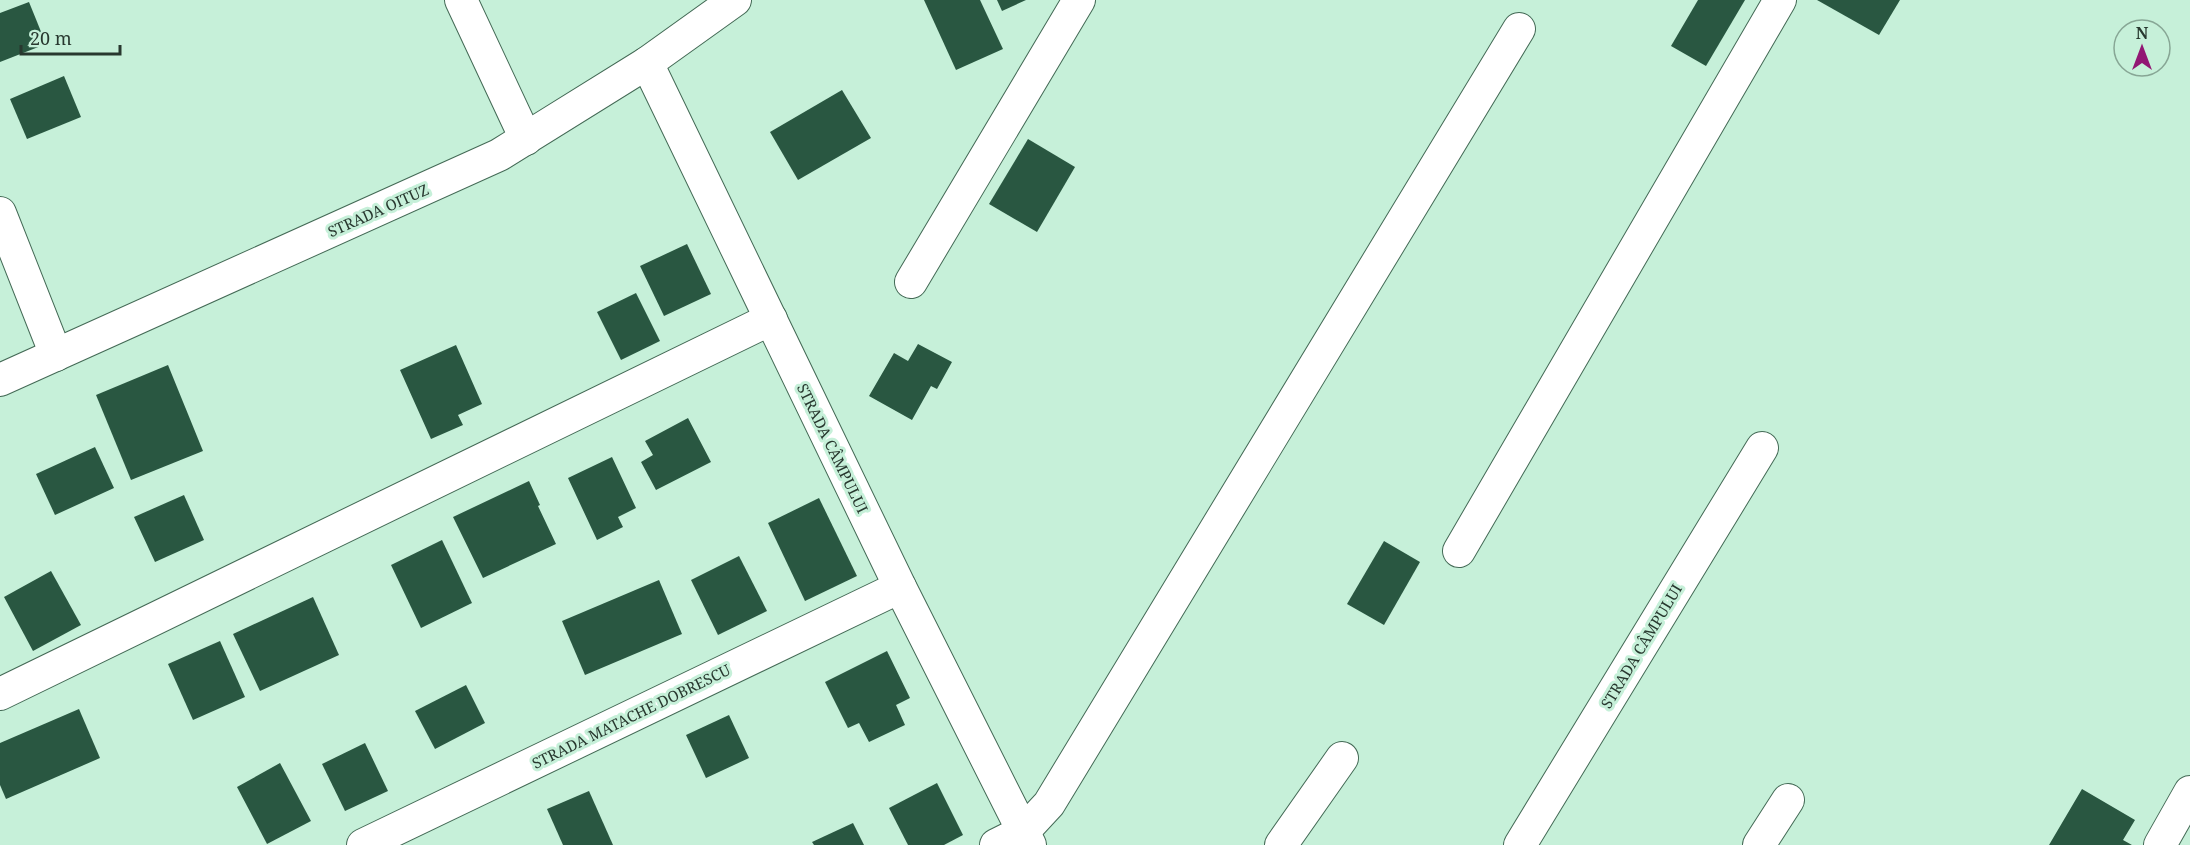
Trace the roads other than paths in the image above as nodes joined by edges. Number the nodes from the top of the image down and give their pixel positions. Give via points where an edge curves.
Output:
1 (461, 0) edge
2 (735, 0) edge
3 (1079, 0) edge
4 (1780, 0) edge
5 (1519, 29) dead end
6 (647, 63) junction
7 (526, 139) junction
8 (0, 213) edge
9 (911, 282) dead end
10 (771, 319) junction
11 (56, 355) junction
12 (0, 380) edge
13 (1762, 448) dead end
14 (1459, 551) dead end
15 (900, 587) junction
16 (0, 694) edge
17 (1342, 758) dead end
18 (2190, 792) edge
19 (1788, 800) dead end
20 (1027, 838) edge
21 (363, 845) edge
22 (996, 845) edge
23 (1281, 845) edge
24 (1520, 845) edge
25 (1759, 845) edge
26 (2160, 845) edge

1 - 7 street
2 - 6 street, STRADA OITUZ
3 - 9 street
4 - 14 street
5 - 20 street
6 - 7 street, STRADA OITUZ
6 - 10 street, STRADA CÂMPULUI
7 - 11 street, STRADA OITUZ via 499,155
8 - 11 street
10 - 15 street, STRADA CÂMPULUI
10 - 16 street
11 - 12 street, STRADA OITUZ
13 - 24 street, STRADA CÂMPULUI
15 - 20 street, STRADA CÂMPULUI
15 - 21 street, STRADA MATACHE DOBRESCU
17 - 23 street
18 - 26 street
19 - 25 street
20 - 22 street

